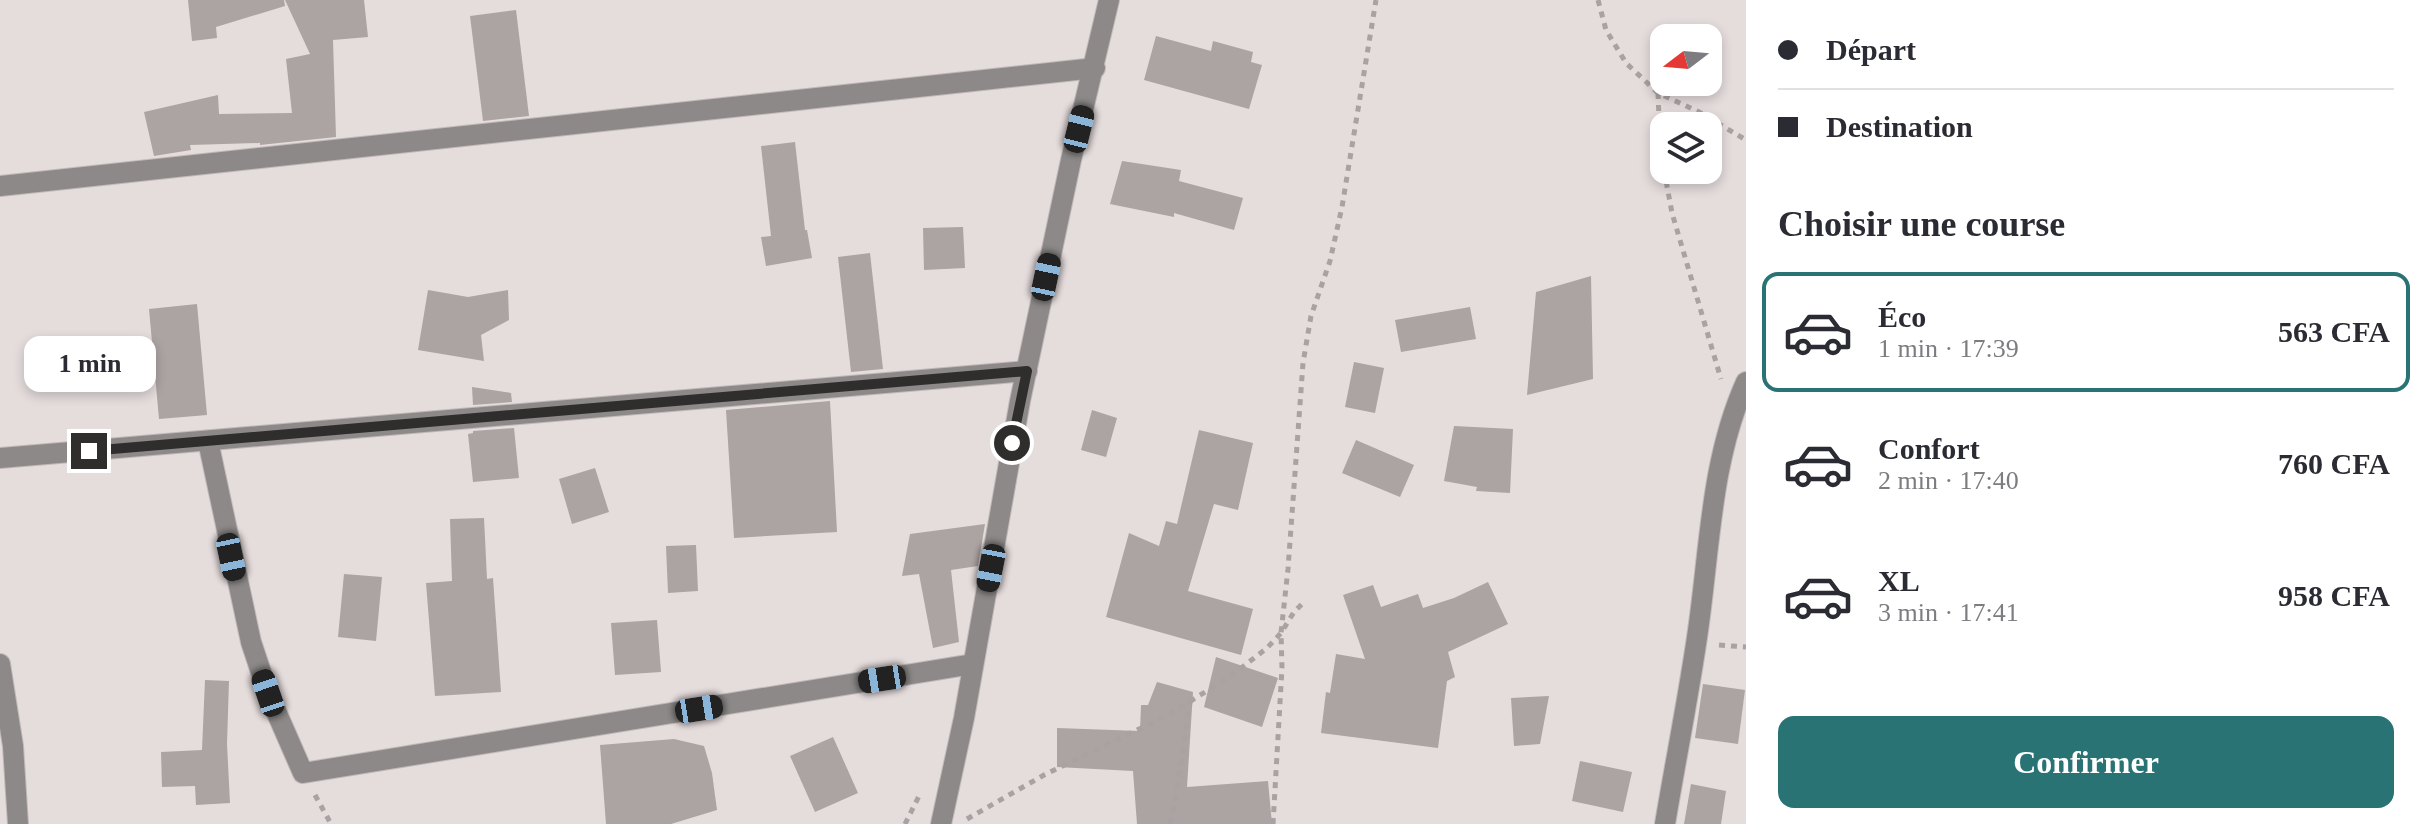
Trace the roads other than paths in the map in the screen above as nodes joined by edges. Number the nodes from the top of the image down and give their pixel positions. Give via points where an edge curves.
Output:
1 (1109, 0) edge
2 (1095, 68) junction
3 (0, 186) edge
4 (1027, 371) junction
5 (1746, 382) edge
6 (208, 441) junction
7 (0, 458) edge
8 (0, 664) edge
9 (973, 664) junction
10 (18, 824) edge
11 (941, 824) edge
12 (1665, 824) edge

1 - 2 street
2 - 3 street
2 - 4 street
4 - 6 street
4 - 9 street
5 - 12 street via 1727,431 1710,523 1697,642
6 - 7 street
6 - 9 street via 251,642 303,773
8 - 10 street
9 - 11 street

